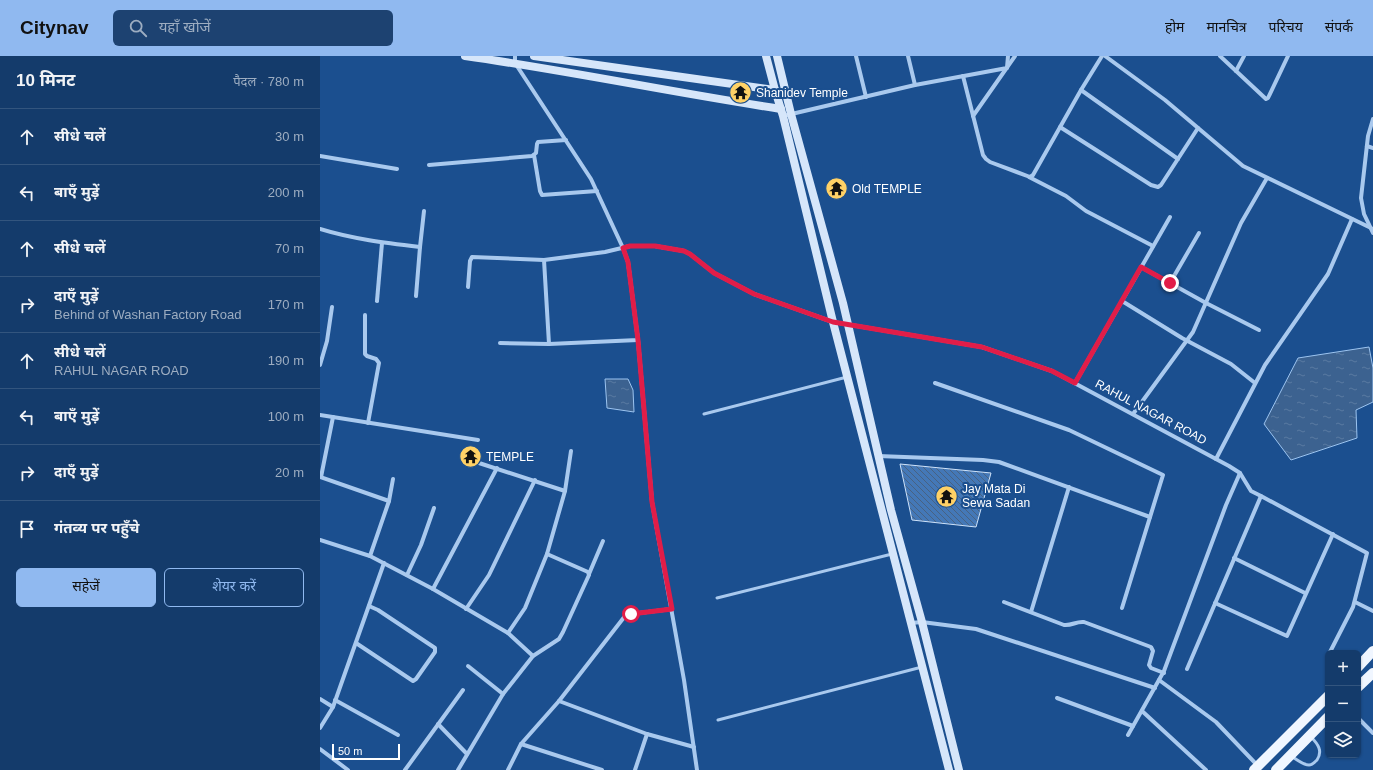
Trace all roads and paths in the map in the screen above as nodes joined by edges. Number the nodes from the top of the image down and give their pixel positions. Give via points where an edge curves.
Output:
1 (465, 56) edge
2 (534, 56) edge
3 (766, 56) edge
4 (777, 56) edge
5 (856, 56) edge
6 (908, 56) edge
7 (1008, 56) edge
8 (1015, 56) edge
9 (1104, 56) edge
10 (1220, 56) edge
11 (1244, 56) edge
12 (1288, 56) edge
13 (515, 60) edge
14 (1007, 68) junction
15 (1236, 71) junction
16 (963, 76) junction
17 (915, 85) junction
18 (775, 90) junction
19 (1081, 90) junction
20 (866, 97) junction
21 (785, 113) junction
22 (973, 116) junction
23 (1373, 119) edge
24 (1060, 127) junction
25 (1198, 128) junction
26 (566, 140) junction
27 (1367, 146) junction
28 (1373, 148) edge
29 (534, 155) junction
30 (320, 156) edge
31 (1178, 159) junction
32 (429, 165) dead end
33 (397, 169) dead end
34 (1028, 176) junction
35 (1267, 178) junction
36 (597, 191) junction
37 (424, 211) dead end
38 (1170, 217) dead end
39 (1352, 219) junction
40 (320, 229) edge
41 (1372, 231) edge
42 (1199, 233) dead end
43 (382, 243) junction
44 (1153, 246) junction
45 (420, 247) junction
46 (623, 248) junction
47 (544, 260) junction
48 (1141, 267) junction
49 (1170, 283) junction
50 (468, 287) dead end
51 (416, 296) dead end
52 (377, 301) dead end
53 (1122, 301) junction
54 (1206, 303) junction
55 (332, 307) dead end
56 (364, 315) dead end
57 (833, 322) junction
58 (847, 324) junction
59 (1259, 330) dead end
60 (638, 340) junction
61 (1187, 341) junction
62 (500, 343) dead end
63 (549, 344) junction
64 (320, 365) edge
65 (847, 377) junction
66 (935, 383) dead end
67 (1075, 383) junction
68 (1256, 384) junction
69 (704, 414) dead end
70 (1134, 414) junction
71 (320, 415) edge
72 (333, 417) junction
73 (368, 423) junction
74 (478, 440) dead end
75 (571, 451) dead end
76 (878, 456) junction
77 (1216, 459) junction
78 (479, 463) dead end
79 (497, 468) junction
80 (1240, 473) junction
81 (321, 477) edge
82 (393, 479) dead end
83 (535, 480) junction
84 (1069, 487) junction
85 (565, 490) junction
86 (1261, 496) junction
87 (389, 500) junction
88 (434, 508) dead end
89 (1150, 516) junction
90 (1333, 534) junction
91 (320, 540) edge
92 (603, 542) dead end
93 (547, 554) junction
94 (892, 554) junction
95 (370, 556) junction
96 (1234, 558) junction
97 (384, 563) junction
98 (589, 574) junction
99 (407, 575) junction
100 (433, 589) junction
101 (1305, 594) junction
102 (717, 598) dead end
103 (1004, 602) dead end
104 (1355, 602) junction
105 (1215, 603) junction
106 (369, 606) junction
107 (1122, 608) dead end
108 (466, 609) junction
109 (672, 609) junction
110 (1373, 611) edge
111 (1031, 612) junction
112 (922, 622) junction
113 (910, 623) junction
114 (508, 633) junction
115 (356, 643) junction
116 (1331, 650) edge
117 (1373, 651) edge
118 (533, 656) junction
119 (1361, 663) edge
120 (468, 666) dead end
121 (922, 667) junction
122 (1187, 669) dead end
123 (1164, 673) junction
124 (1373, 673) edge
125 (1160, 680) junction
126 (1359, 686) edge
127 (1154, 688) junction
128 (464, 690) dead end
129 (503, 694) junction
130 (1057, 698) dead end
131 (320, 699) edge
132 (1325, 699) edge
133 (335, 700) junction
134 (559, 701) junction
135 (333, 707) junction
136 (1142, 711) junction
137 (718, 720) dead end
138 (1325, 720) edge
139 (1361, 721) edge
140 (438, 724) junction
141 (1133, 726) junction
142 (320, 728) edge
143 (1373, 733) edge
144 (647, 734) junction
145 (1290, 734) junction
146 (398, 735) dead end
147 (1128, 735) dead end
148 (1310, 735) junction
149 (521, 744) junction
150 (1301, 745) junction
151 (694, 747) junction
152 (320, 749) edge
153 (467, 754) junction
154 (1290, 755) junction
155 (1256, 768) edge
156 (348, 770) edge
157 (404, 770) edge
158 (458, 770) edge
159 (508, 770) edge
160 (602, 770) edge
161 (635, 770) edge
162 (697, 770) edge
163 (949, 770) edge
164 (959, 770) edge
165 (1206, 770) edge
166 (1276, 770) edge

1 - 13 main road
2 - 18 main road
3 - 18 main road
4 - 21 main road
5 - 20 street
6 - 17 street
7 - 14 street
8 - 14 street
9 - 19 street
9 - 25 street via 1166,100
10 - 15 street
11 - 15 street
12 - 15 street via 1267,99
13 - 21 main road
13 - 26 street
14 - 16 street
14 - 22 street
16 - 17 street
16 - 22 street
17 - 20 street
18 - 21 main road
19 - 24 street
19 - 31 street
20 - 21 street
21 - 57 main road
21 - 58 main road
22 - 34 street via 986,159
23 - 27 street
24 - 31 street via 1154,187 1162,185
24 - 34 street via 1033,175
25 - 31 street
25 - 35 street via 1243,166
26 - 29 street via 538,142
26 - 36 street
27 - 28 street
27 - 41 street via 1361,198 1364,214
29 - 32 street
29 - 36 street via 542,195
30 - 33 street
34 - 44 street via 1066,196 1086,212
35 - 39 street
35 - 54 street via 1241,223
36 - 46 street
37 - 45 street
38 - 44 street
39 - 41 street
39 - 68 street via 1328,274 1265,364
40 - 43 street
42 - 49 street
43 - 45 street
43 - 52 street
44 - 48 street
45 - 51 street
46 - 47 street, RAHUL NAGAR ROAD
46 - 57 street, RAHUL NAGAR ROAD via 655,246 684,251 714,273 754,294
46 - 60 street via 628,262
47 - 50 street, RAHUL NAGAR ROAD via 472,257
47 - 63 street
48 - 49 street
48 - 53 street
49 - 54 street
53 - 61 street
53 - 67 street
54 - 59 street
54 - 61 street
55 - 64 street
56 - 73 street via 365,354 376,358 379,363
57 - 58 street, RAHUL NAGAR ROAD
57 - 65 main road
58 - 67 street, RAHUL NAGAR ROAD via 982,347 1052,371
58 - 76 main road
60 - 63 street
60 - 109 street via 652,502
61 - 68 street via 1231,364
61 - 70 street
62 - 63 street
65 - 69 lane
65 - 94 main road
66 - 89 street via 1069,430 1163,475
67 - 70 street, RAHUL NAGAR ROAD
68 - 77 street
70 - 77 street, RAHUL NAGAR ROAD
71 - 72 street
72 - 73 street
72 - 81 street
73 - 74 street
75 - 85 street
76 - 84 street via 999,462
76 - 112 main road
77 - 80 street, RAHUL NAGAR ROAD
78 - 79 street
79 - 83 street
79 - 100 street
80 - 86 street, RAHUL NAGAR ROAD via 1251,492
80 - 123 street
81 - 87 street
82 - 87 street
83 - 85 street
83 - 108 street via 489,575
84 - 89 street
84 - 111 street
85 - 93 street
86 - 90 street, RAHUL NAGAR ROAD
86 - 96 street
87 - 95 street
88 - 99 street
89 - 107 street
90 - 101 street
90 - 104 street, RAHUL NAGAR ROAD via 1367,553
91 - 95 street
92 - 98 street
93 - 98 street
93 - 114 street via 523,612
94 - 102 lane
94 - 113 main road
95 - 97 street
96 - 101 street
96 - 105 street
97 - 99 street
97 - 106 street
98 - 118 street via 563,632 558,639
99 - 100 street
100 - 108 street
101 - 105 street via 1287,636
103 - 111 street
104 - 110 street
104 - 116 street
105 - 122 street
106 - 115 street
106 - 115 street via 435,648 435,652 413,681
108 - 114 street
109 - 134 street via 625,616
109 - 151 street
111 - 123 street via 1067,625 1078,621 1084,622 1151,647 1149,665
112 - 113 street
112 - 127 street via 976,629
112 - 164 main road
113 - 121 main road
114 - 118 street
115 - 133 street
117 - 119 main road
118 - 129 street
120 - 129 street
121 - 137 lane
121 - 163 main road
123 - 125 street
124 - 126 main road
125 - 127 street
125 - 155 street via 1216,722
127 - 136 street
128 - 140 street
129 - 153 street
130 - 141 street
131 - 135 street
132 - 145 main road
133 - 135 street
133 - 146 street
134 - 144 street
134 - 149 street
135 - 142 street
136 - 141 street
136 - 165 street
138 - 148 main road
139 - 143 street
140 - 153 street
140 - 157 street
141 - 147 street
144 - 151 street
144 - 161 street
145 - 150 main road
145 - 155 main road
148 - 150 main road
148 - 154 lane via 1320,751 1313,764 1309,765
149 - 159 street
149 - 160 street
150 - 154 main road
151 - 162 street
152 - 156 street
153 - 158 street
154 - 166 main road

